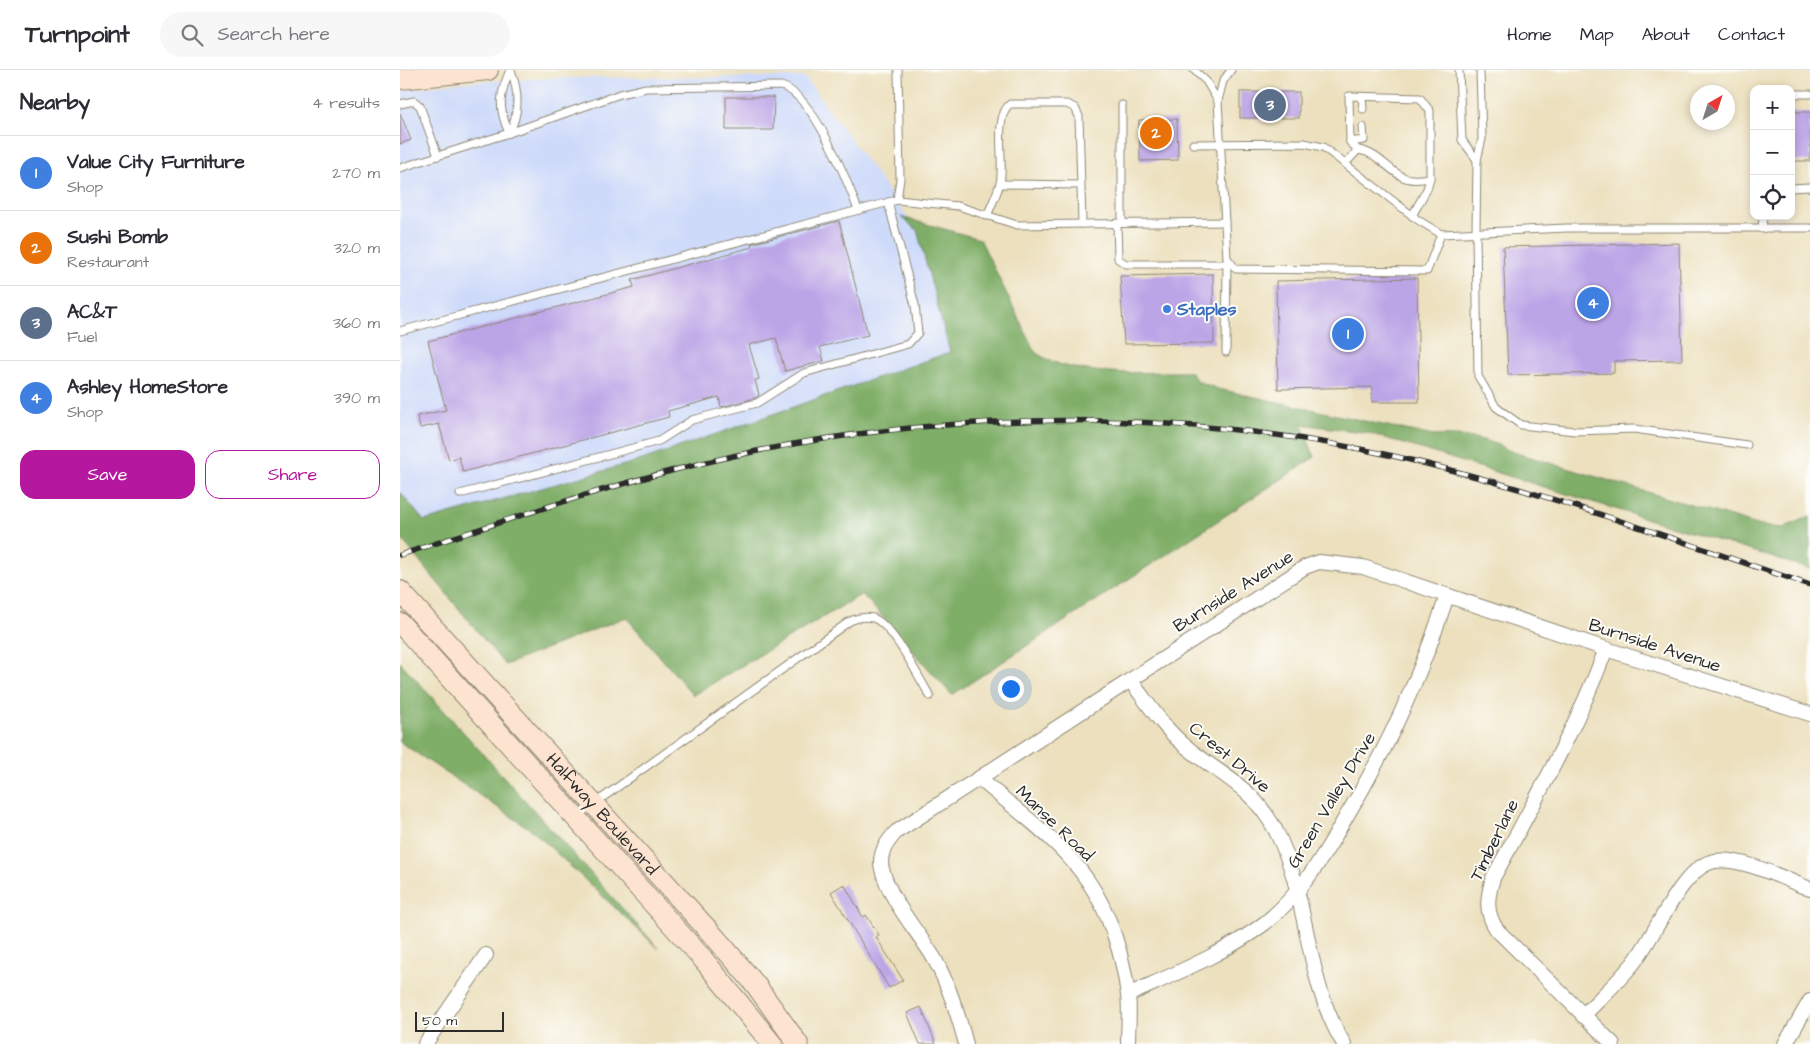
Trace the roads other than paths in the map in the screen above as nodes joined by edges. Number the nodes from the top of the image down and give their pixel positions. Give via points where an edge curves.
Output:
1 (488, 70) edge
2 (511, 70) edge
3 (898, 70) edge
4 (1194, 70) edge
5 (1231, 70) edge
6 (1459, 70) edge
7 (1480, 70) edge
8 (400, 79) edge
9 (1795, 94) edge
10 (1810, 94) edge
11 (1362, 97) junction
12 (1218, 101) junction
13 (400, 104) edge
14 (1122, 104) dead end
15 (1362, 109) dead end
16 (1363, 127) dead end
17 (509, 133) junction
18 (1350, 142) junction
19 (1193, 144) dead end
20 (1219, 144) junction
21 (1358, 150) junction
22 (438, 156) junction
23 (1477, 160) junction
24 (1346, 163) junction
25 (400, 168) edge
26 (1430, 178) junction
27 (1000, 184) junction
28 (1081, 185) junction
29 (1810, 187) edge
30 (1795, 188) edge
31 (897, 200) junction
32 (888, 202) junction
33 (858, 210) junction
34 (987, 216) junction
35 (1412, 216) junction
36 (1763, 220) edge
37 (1226, 222) junction
38 (1120, 223) junction
39 (1082, 224) junction
40 (1810, 228) edge
41 (1762, 229) junction
42 (1476, 231) junction
43 (1441, 234) junction
44 (1227, 261) junction
45 (400, 331) edge
46 (1226, 352) dead end
47 (1747, 445) dead end
48 (460, 494) dead end
49 (400, 591) edge
50 (1447, 596) junction
51 (400, 623) edge
52 (1606, 649) junction
53 (1130, 680) junction
54 (930, 696) dead end
55 (1810, 714) edge
56 (980, 779) junction
57 (593, 804) junction
58 (575, 818) junction
59 (1810, 889) edge
60 (1296, 893) junction
61 (486, 955) dead end
62 (1128, 995) junction
63 (1810, 1001) edge
64 (1583, 1016) junction
65 (425, 1044) edge
66 (772, 1044) edge
67 (798, 1044) edge
68 (966, 1044) edge
69 (1128, 1044) edge
70 (1344, 1044) edge
71 (1613, 1044) edge
72 (1785, 1044) edge

1 - 8 main road
2 - 17 lane via 518,87 516,119
2 - 17 lane via 501,89 501,115
3 - 31 lane via 900,179
4 - 12 lane via 1206,80
5 - 12 lane via 1223,81
6 - 23 lane via 1462,140
7 - 23 lane via 1482,139
9 - 10 lane
11 - 15 lane
11 - 18 lane via 1350,96
11 - 26 lane via 1420,98 1425,102 1430,110
12 - 20 lane
13 - 22 lane via 414,101 420,106
14 - 38 lane
16 - 18 lane via 1364,140
17 - 22 lane
17 - 33 lane via 646,88 781,86 790,88 823,133 844,172
18 - 21 lane
19 - 20 lane
20 - 24 lane via 1312,144 1323,147
20 - 37 lane
21 - 24 lane
21 - 26 lane via 1369,153 1403,177 1412,180
22 - 25 lane
23 - 42 lane
24 - 35 lane
26 - 35 lane via 1428,190
27 - 28 lane
27 - 28 lane via 1001,117 1004,108 1010,104 1067,104 1075,108 1079,116
27 - 34 lane
28 - 39 lane
29 - 30 lane
31 - 32 lane
31 - 34 lane via 958,206
32 - 33 lane
32 - 48 lane via 915,305 918,333 908,344 804,373 756,403 692,420 659,441
33 - 45 lane
34 - 39 lane via 1017,225
35 - 43 lane
36 - 41 lane
37 - 38 lane
37 - 44 lane
38 - 39 lane
38 - 44 lane via 1118,259 1126,264
40 - 41 lane
41 - 42 lane
42 - 43 lane
42 - 47 lane via 1478,376 1496,407 1521,425 1575,432 1634,429
43 - 44 lane via 1427,271 1246,270 1236,269
44 - 46 lane
49 - 57 main road, Halfway Boulevard
50 - 52 street, Burnside Avenue
50 - 53 street, Burnside Avenue via 1363,567 1319,562 1288,576
50 - 60 street, Green Valley Drive via 1430,648 1386,746 1323,856
51 - 58 main road, Halfway Boulevard
52 - 55 street, Burnside Avenue
52 - 64 street, Timberlane via 1565,745 1488,895 1488,909 1497,930
53 - 56 street, Burnside Avenue
53 - 60 street, Crest Drive via 1182,743 1232,779 1264,811 1286,858
54 - 57 lane via 886,627 872,618 861,617 850,621
56 - 62 street, Manse Road via 1050,839 1088,880 1117,943
56 - 68 street, Burnside Avenue via 896,832 882,855 882,868 889,887 946,981
57 - 58 lane
57 - 67 main road, Halfway Boulevard via 743,970
58 - 66 main road, Halfway Boulevard via 704,959
59 - 64 street via 1732,862 1716,861 1702,865 1682,886 1646,947
60 - 62 street, Green Valley Drive via 1265,922 1236,941 1204,960
60 - 70 street, Crest Drive via 1324,1003
61 - 65 street
62 - 69 street, Manse Road
63 - 72 street
64 - 71 street, Timberlane

